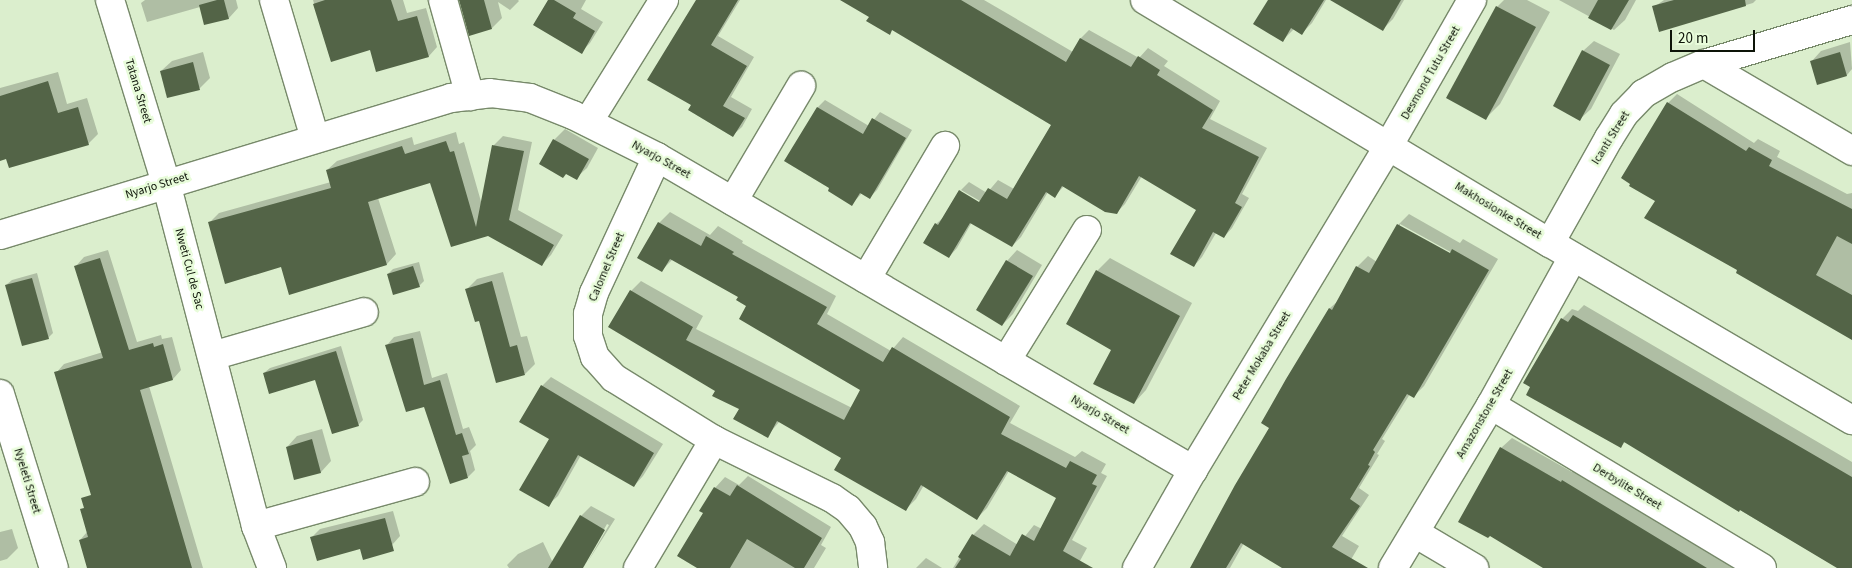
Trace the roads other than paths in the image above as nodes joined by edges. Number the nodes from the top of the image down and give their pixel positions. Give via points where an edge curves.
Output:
1 (110, 0) edge
2 (274, 0) edge
3 (443, 0) edge
4 (664, 0) edge
5 (1145, 0) edge
6 (1472, 0) edge
7 (1852, 20) edge
8 (1704, 64) junction
9 (800, 86) dead end
10 (470, 96) junction
11 (588, 122) junction
12 (315, 138) junction
13 (945, 146) dead end
14 (1390, 146) junction
15 (1852, 151) edge
16 (657, 157) junction
17 (166, 183) junction
18 (732, 201) junction
19 (1087, 230) dead end
20 (0, 235) edge
21 (1550, 243) junction
22 (1573, 257) junction
23 (866, 278) junction
24 (364, 312) dead end
25 (212, 356) junction
26 (1006, 361) junction
27 (0, 394) edge
28 (1492, 405) junction
29 (1852, 420) edge
30 (714, 440) junction
31 (1193, 470) junction
32 (415, 482) dead end
33 (256, 526) junction
34 (1414, 533) junction
35 (54, 568) edge
36 (272, 568) edge
37 (638, 568) edge
38 (873, 568) edge
39 (1137, 568) edge
40 (1393, 568) edge
41 (1474, 568) edge
42 (1762, 568) edge

1 - 17 street, Tatana Street
2 - 12 street
3 - 10 street
4 - 11 street
5 - 14 street, Makhosionke Street
6 - 14 street, Desmond Tutu Street
7 - 8 street, Icanti Street
8 - 15 street
8 - 21 street, Icanti Street via 1643,94 1624,114
9 - 18 street
10 - 11 street, Nyarjo Street via 490,93 530,98
10 - 12 street, Nyarjo Street via 406,110
11 - 16 street, Nyarjo Street
12 - 17 street, Nyarjo Street
13 - 23 street
14 - 21 street, Makhosionke Street
14 - 31 street, Peter Mokaba Street
16 - 18 street, Nyarjo Street
16 - 30 street, Calomel Street via 594,293 588,314 588,336 595,357 614,378
17 - 20 street, Nyarjo Street
17 - 25 street, Nweti Cul de Sac
18 - 23 street, Nyarjo Street
19 - 26 street
21 - 22 street, Makhosionke Street
22 - 28 street, Amazonstone Street
22 - 29 street, Makhosionke Street
23 - 26 street, Nyarjo Street
24 - 25 street
25 - 33 street, Nweti Cul de Sac
26 - 31 street, Nyarjo Street
27 - 35 street, Nyeleti Street
28 - 34 street, Amazonstone Street
28 - 42 street, Derbylite Street
30 - 37 street
30 - 38 street, Calomel Street via 848,509 870,542
31 - 39 street, Peter Mokaba Street
32 - 33 street
33 - 36 street, Nweti Cul de Sac
34 - 40 street, Amazonstone Street
34 - 41 street

